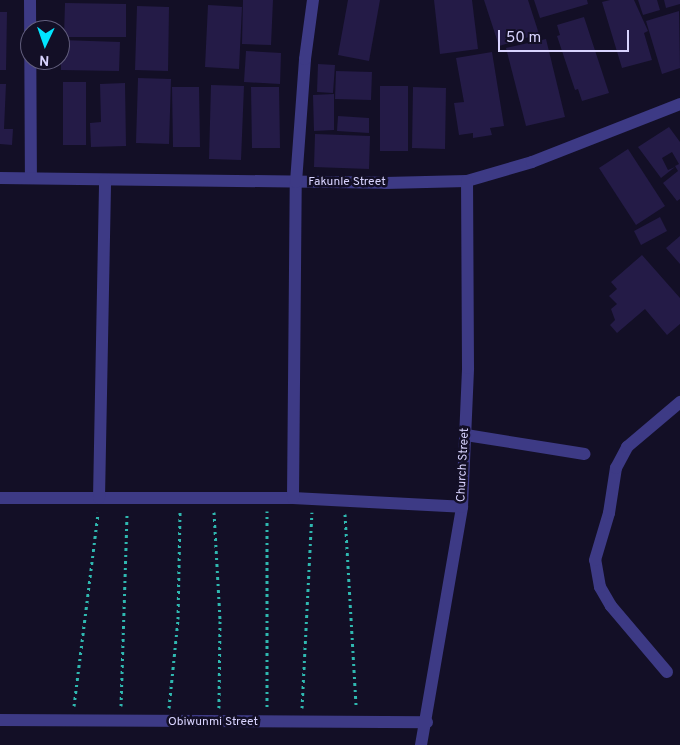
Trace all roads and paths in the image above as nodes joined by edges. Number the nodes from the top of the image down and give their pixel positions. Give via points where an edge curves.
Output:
1 (30, 0) edge
2 (313, 0) edge
3 (680, 104) edge
4 (0, 178) edge
5 (31, 178) junction
6 (105, 180) junction
7 (467, 181) junction
8 (296, 182) junction
9 (680, 402) edge
10 (466, 435) junction
11 (584, 454) dead end
12 (0, 498) edge
13 (99, 498) junction
14 (213, 498) junction
15 (267, 498) junction
16 (293, 498) junction
17 (181, 499) junction
18 (127, 500) junction
19 (312, 500) junction
20 (345, 503) junction
21 (462, 506) junction
22 (667, 672) dead end
23 (0, 720) edge
24 (120, 721) junction
25 (301, 721) junction
26 (73, 722) junction
27 (219, 722) junction
28 (427, 722) junction
29 (266, 723) junction
30 (357, 723) junction
31 (168, 724) junction
32 (422, 745) edge

1 - 5 street
2 - 8 street
3 - 7 street, Fakunle Street via 532,162
4 - 5 street, Fakunle Street
5 - 6 street, Fakunle Street
6 - 8 street, Fakunle Street
6 - 13 street
7 - 8 street, Fakunle Street
7 - 10 street, Church Street
8 - 16 street
9 - 22 street via 627,447 616,468 609,513 595,560 600,587 612,606
10 - 11 street
10 - 21 street, Church Street
12 - 13 street
13 - 18 street
13 - 26 path
14 - 15 street
14 - 17 street
14 - 27 path via 220,621
15 - 16 street
15 - 29 path
16 - 19 street
17 - 18 street
17 - 31 path via 178,619
18 - 24 path
19 - 20 street
19 - 25 path
20 - 21 street
20 - 30 path
21 - 28 street, Church Street
23 - 26 street, Obiwunmi Street
24 - 26 street, Obiwunmi Street
24 - 31 street, Obiwunmi Street
25 - 29 street, Obiwunmi Street
25 - 30 street, Obiwunmi Street
27 - 29 street, Obiwunmi Street
27 - 31 street, Obiwunmi Street
28 - 30 street, Obiwunmi Street
28 - 32 street, Church Street

